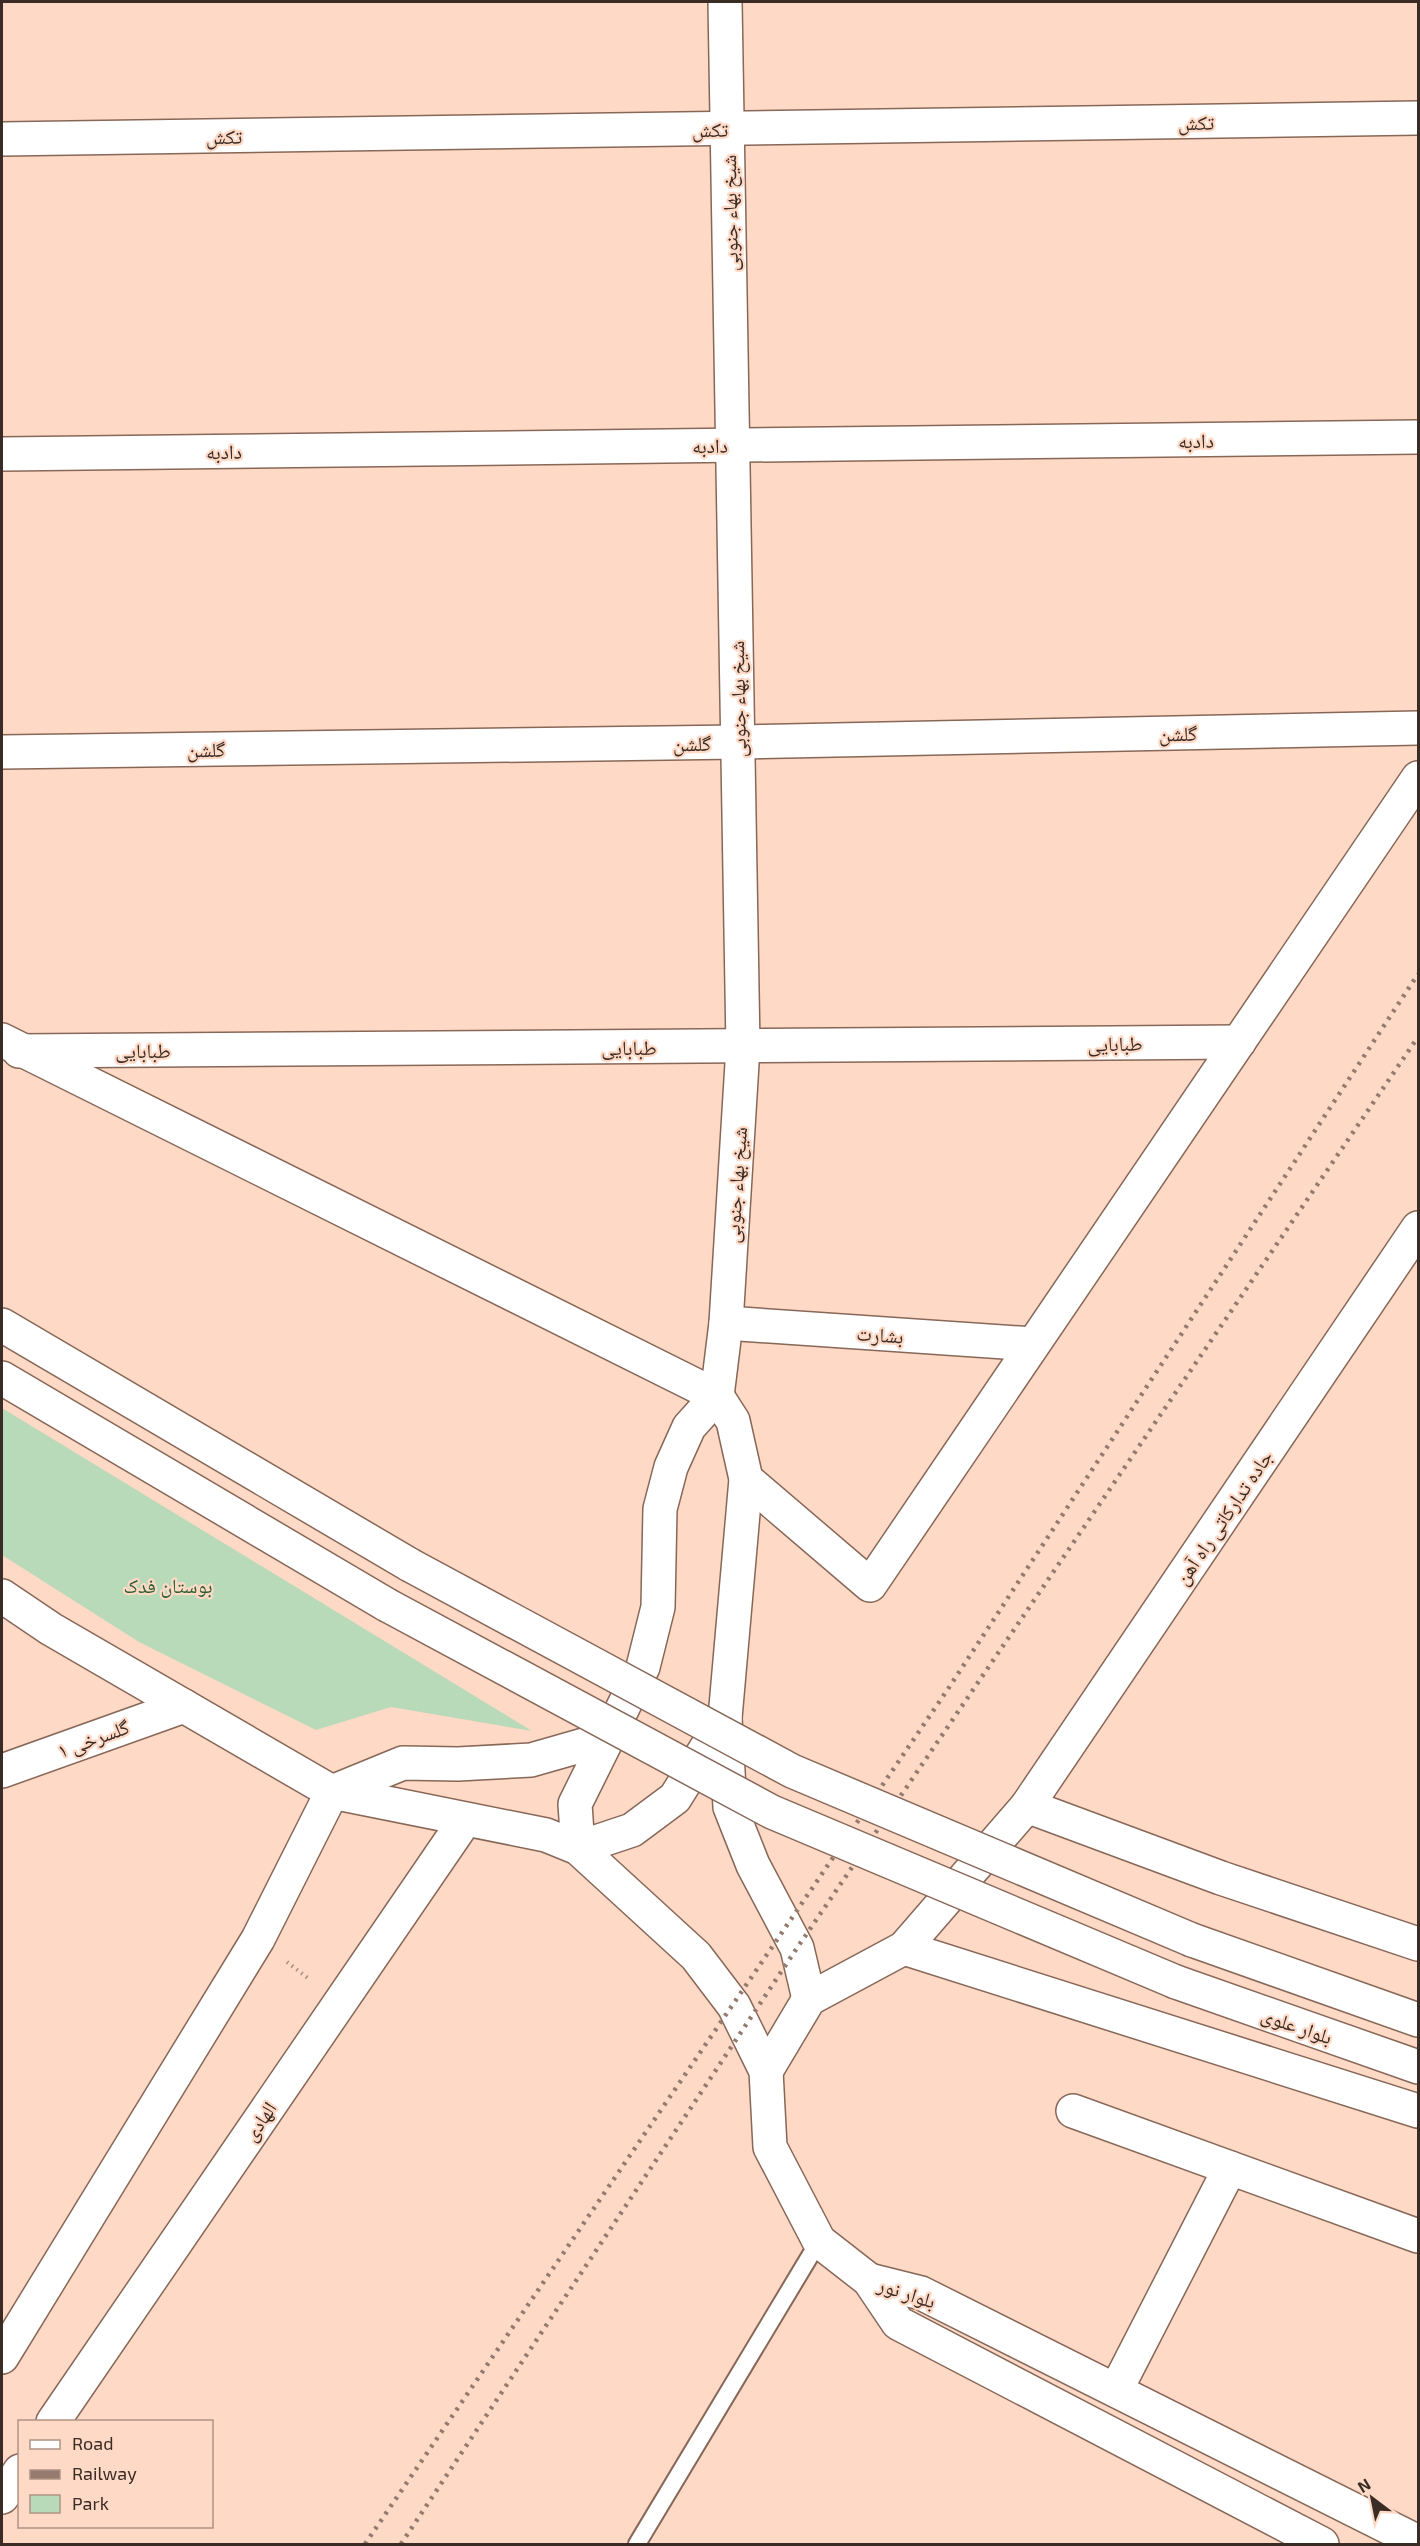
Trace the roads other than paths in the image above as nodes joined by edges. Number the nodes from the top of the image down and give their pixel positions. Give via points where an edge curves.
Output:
1 (725, 2) edge
2 (1419, 118) edge
3 (727, 129) junction
4 (2, 139) edge
5 (1419, 437) edge
6 (733, 445) junction
7 (2, 454) edge
8 (1419, 728) edge
9 (738, 742) junction
10 (2, 752) edge
11 (1419, 778) edge
12 (1239, 1042) junction
13 (10, 1045) edge
14 (743, 1047) junction
15 (1419, 1228) edge
16 (726, 1323) junction
17 (2, 1325) edge
18 (1033, 1344) junction
19 (2, 1378) edge
20 (717, 1396) junction
21 (746, 1479) junction
22 (2, 1596) edge
23 (184, 1706) junction
24 (725, 1718) junction
25 (608, 1738) junction
26 (2, 1771) edge
27 (332, 1792) junction
28 (1027, 1806) junction
29 (465, 1821) junction
30 (578, 1848) junction
31 (1419, 1944) edge
32 (904, 1948) junction
33 (809, 1999) junction
34 (1419, 2020) edge
35 (1419, 2067) edge
36 (766, 2072) junction
37 (1073, 2111) dead end
38 (1419, 2111) edge
39 (1230, 2168) junction
40 (1419, 2236) edge
41 (819, 2241) junction
42 (869, 2280) junction
43 (2, 2357) edge
44 (1116, 2390) junction
45 (54, 2420) edge
46 (18, 2474) edge
47 (2, 2497) edge
48 (1419, 2542) edge
49 (637, 2544) edge
50 (1322, 2544) edge

1 - 3 street, شیخ بهاء جنوبی
2 - 3 street, تکش
3 - 4 street, تکش
3 - 6 street, شیخ بهاء جنوبی
5 - 6 street, دادبه
6 - 7 street, دادبه
6 - 9 street, شیخ بهاء جنوبی
8 - 9 street, گلشن
9 - 10 street, گلشن
9 - 14 street, شیخ بهاء جنوبی
11 - 12 street
12 - 14 street, طبابایی
12 - 18 street
13 - 14 street, طبابایی
13 - 20 street
14 - 16 street, شیخ بهاء جنوبی
15 - 28 street, جاده تدارکاتی راه آهن
16 - 18 street, بشارت
16 - 20 street, شیخ بهاء جنوبی
17 - 34 street, bridge via 410,1565 792,1771 1192,1940
18 - 21 street via 870,1585
19 - 35 street, بلوار علوی, bridge via 387,1605 772,1812 1176,1982
20 - 21 street via 733,1421
20 - 25 street via 689,1427 671,1467 660,1509 658,1607 643,1667
21 - 24 street
22 - 23 street
23 - 26 street, گلسرخی ۱
23 - 27 street
24 - 30 street via 675,1798 632,1830
24 - 33 street via 730,1807 753,1865 797,1948
25 - 27 street via 531,1760 403,1763
25 - 30 street via 575,1804
27 - 29 street
27 - 43 street via 258,1940
28 - 31 street via 1221,1878
28 - 32 street, جاده تدارکاتی راه آهن
29 - 30 street via 546,1835
29 - 45 street, الهادی
30 - 36 street via 696,1956 734,2006
32 - 33 street
32 - 38 street
33 - 36 street
36 - 41 street via 770,2146
37 - 39 street
39 - 40 street
39 - 44 street
41 - 42 street
41 - 49 lane
42 - 44 street, بلوار نور via 921,2293
42 - 50 street, بلوار نور via 898,2323
44 - 48 street, بلوار نور
46 - 47 street

